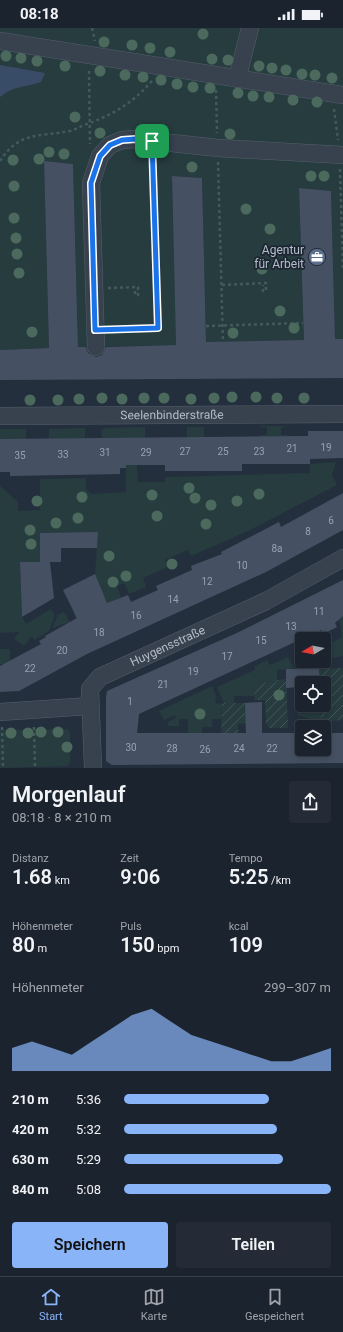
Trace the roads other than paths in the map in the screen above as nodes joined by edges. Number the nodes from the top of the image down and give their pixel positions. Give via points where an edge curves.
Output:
1 (250, 28) edge
2 (0, 41) edge
3 (237, 79) junction
4 (338, 94) edge
5 (341, 155) edge
6 (96, 347) dead end
7 (343, 414) edge
8 (0, 416) edge
9 (343, 558) edge
10 (90, 706) junction
11 (1, 720) edge
12 (93, 768) edge

1 - 3 street
2 - 3 street
3 - 4 street
5 - 6 street via 218,148 152,141 122,140 110,145 100,156 91,183
7 - 8 street, Seelenbinderstraße
9 - 10 street, Huygensstraße via 266,601 100,677 90,689
10 - 11 street
10 - 12 street, Huygensstraße

